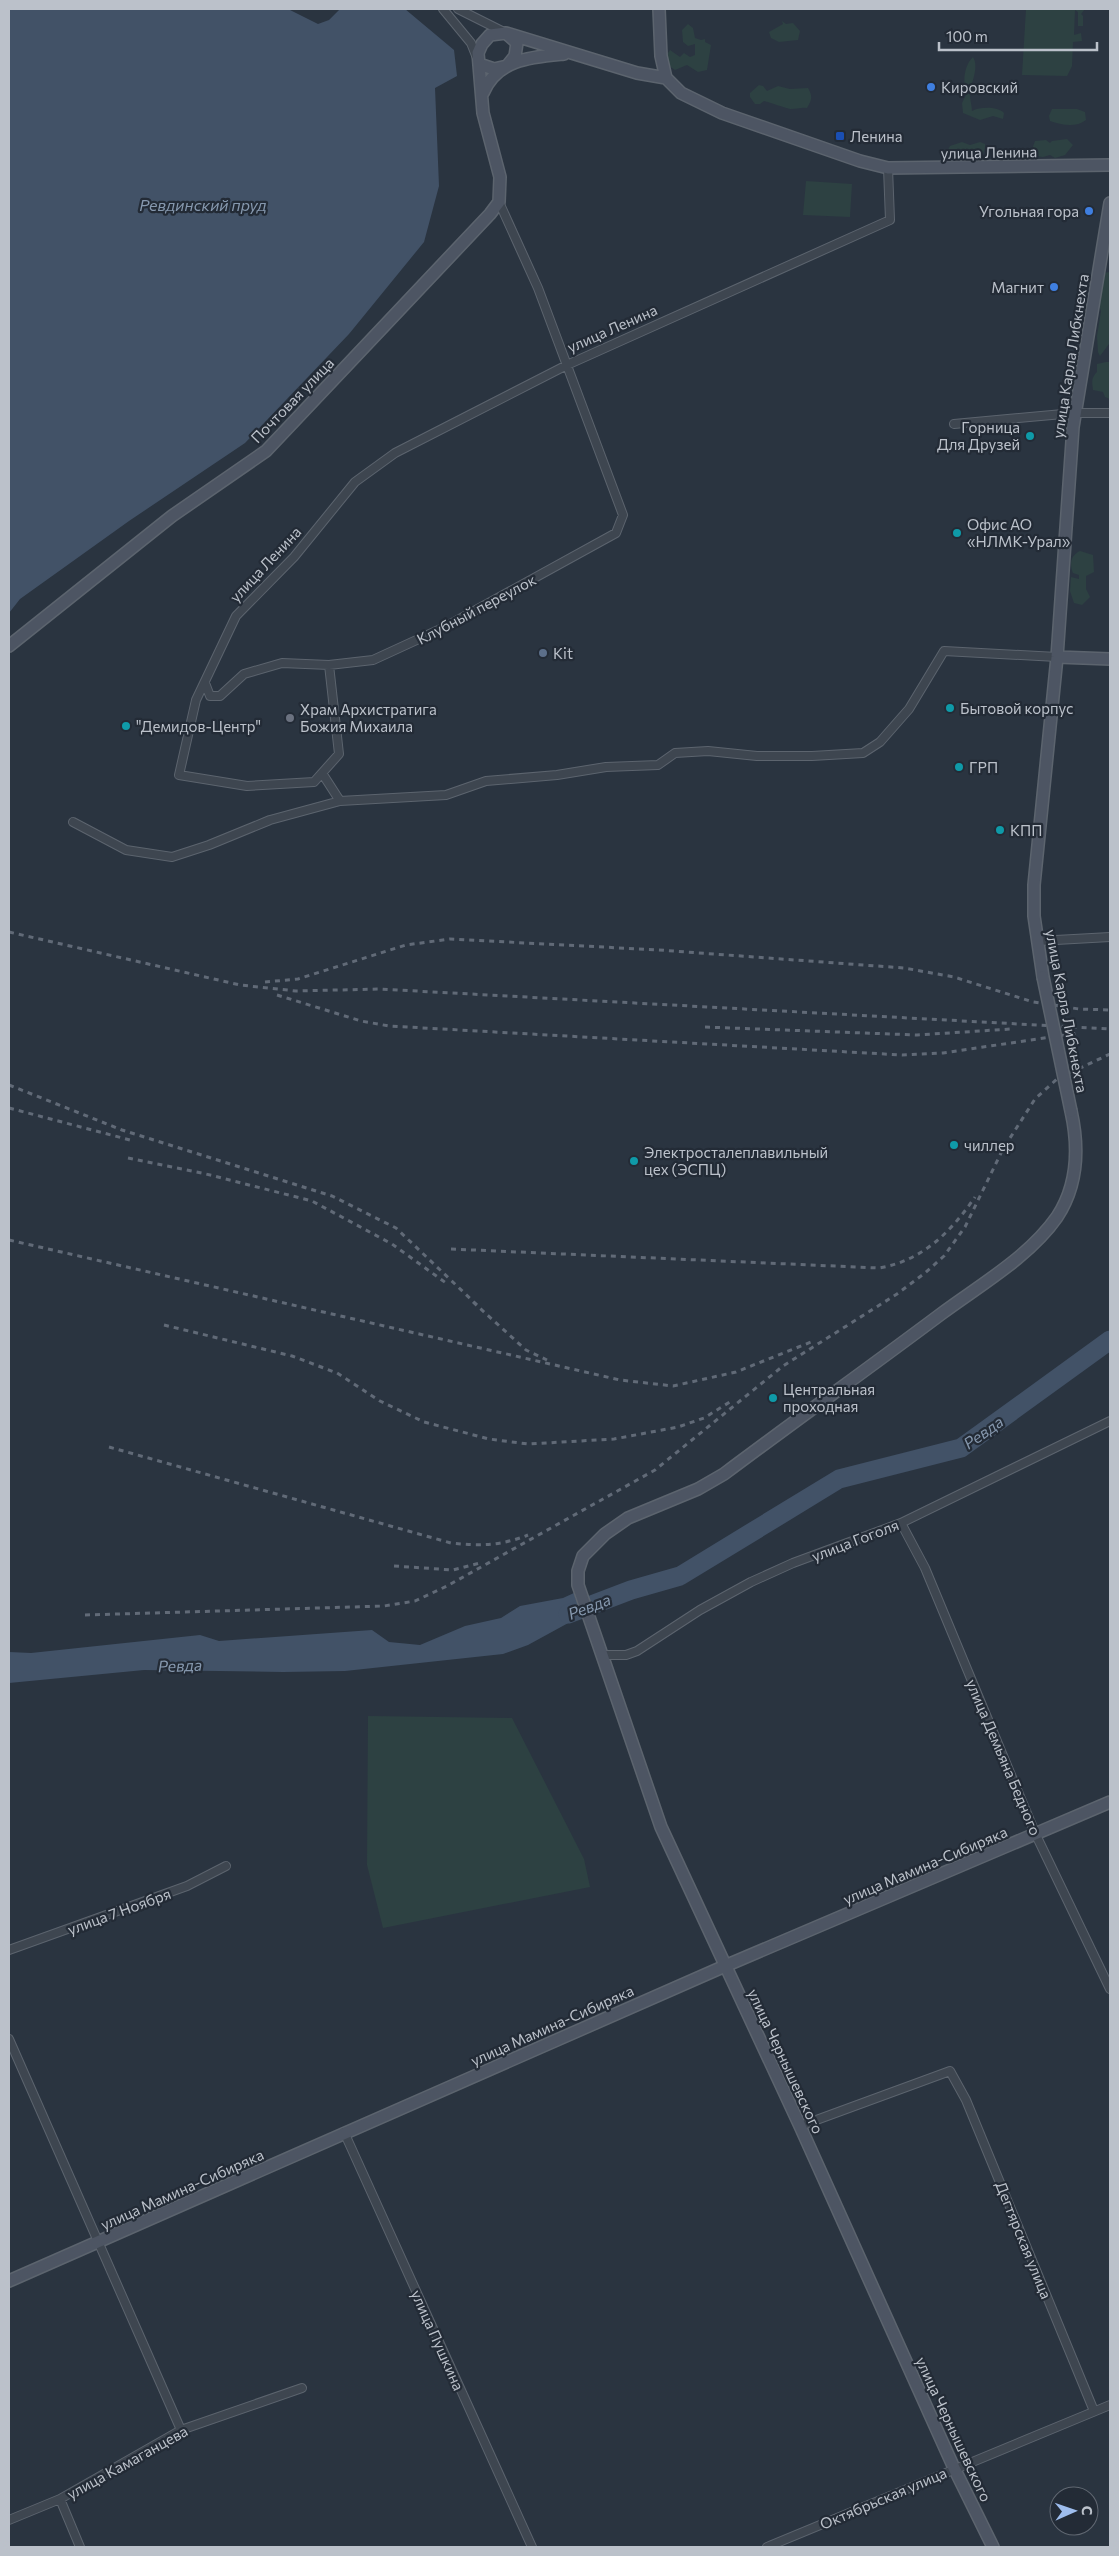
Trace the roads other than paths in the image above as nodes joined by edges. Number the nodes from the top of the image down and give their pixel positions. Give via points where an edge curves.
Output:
1 (443, 9) edge
2 (458, 9) edge
3 (658, 9) edge
4 (506, 33) junction
5 (568, 54) junction
6 (479, 64) junction
7 (508, 66) junction
8 (666, 78) junction
9 (482, 94) junction
10 (1110, 165) edge
11 (888, 168) junction
12 (499, 202) junction
13 (1110, 203) edge
14 (567, 365) junction
15 (1074, 413) junction
16 (1110, 413) edge
17 (954, 424) dead end
18 (9, 646) edge
19 (1057, 657) junction
20 (1110, 659) edge
21 (330, 665) junction
22 (204, 683) junction
23 (322, 773) junction
24 (340, 801) junction
25 (73, 822) dead end
26 (1110, 937) edge
27 (1038, 941) junction
28 (1110, 1421) edge
29 (901, 1523) junction
30 (577, 1578) joint
31 (602, 1655) junction
32 (1110, 1802) edge
33 (1036, 1835) junction
34 (226, 1866) dead end
35 (9, 1950) edge
36 (726, 1966) junction
37 (1110, 1989) edge
38 (9, 2039) edge
39 (800, 2126) junction
40 (344, 2132) junction
41 (98, 2243) junction
42 (9, 2281) edge
43 (302, 2388) dead end
44 (1110, 2405) edge
45 (1094, 2411) junction
46 (181, 2430) junction
47 (954, 2468) junction
48 (60, 2499) junction
49 (9, 2520) edge
50 (80, 2547) edge
51 (532, 2547) edge
52 (767, 2547) edge
53 (993, 2547) edge

1 - 6 street via 472,43
2 - 4 street
3 - 8 street
4 - 5 street
4 - 6 street via 490,34 478,53
4 - 7 street via 517,44 515,56
5 - 7 street via 528,58
5 - 8 street
6 - 7 street via 494,68
6 - 9 street
7 - 9 street via 492,75
8 - 11 street via 681,93 722,113
9 - 12 street via 483,113 500,177
10 - 11 street, улица Ленина
11 - 14 street, улица Ленина via 890,220
12 - 14 street via 538,288
12 - 18 street, Почтовая улица via 266,451 172,516
13 - 15 street, улица Карла Либкнехта
14 - 21 street, Клубный переулок via 623,515 616,533 448,626 373,660
14 - 22 street, улица Ленина via 395,453 355,482 294,557 236,616
15 - 16 street
15 - 17 street
15 - 19 street, улица Карла Либкнехта
19 - 20 street
19 - 24 street via 944,651 909,709 880,742 863,753 757,756 708,751 675,754 658,765 606,766 557,775 486,781 446,795
19 - 27 street, улица Карла Либкнехта via 1034,885
21 - 22 street, Клубный переулок via 282,663 244,674 220,696 210,696
21 - 23 street via 339,754
22 - 23 street, улица Ленина via 196,700 179,775 247,786 314,782
23 - 24 street
24 - 25 street via 270,820 209,846 172,857 126,850
26 - 27 street
27 - 30 street, улица Карла Либкнехта, bridge via 1075,1135 1076,1164 1070,1191 1057,1216 1036,1240 985,1281 724,1474 698,1490 628,1518 610,1530 589,1549
28 - 29 street, улица Гоголя
29 - 31 street, улица Гоголя via 751,1582 637,1651 626,1655
29 - 33 street, улица Демьяна Бедного via 925,1568
30 - 31 street, улица Чернышевского
31 - 36 street, улица Чернышевского via 661,1827
32 - 33 street, улица Мамина-Сибиряка
33 - 36 street, улица Мамина-Сибиряка
33 - 37 street, улица Демьяна Бедного
34 - 35 street, улица 7 Ноября via 187,1886
36 - 39 street, улица Чернышевского
36 - 40 street, улица Мамина-Сибиряка
38 - 41 street
39 - 45 street, Дегтярская улица via 950,2071 966,2100
39 - 47 street, улица Чернышевского
40 - 41 street, улица Мамина-Сибиряка
40 - 51 street, улица Пушкина
41 - 42 street, улица Мамина-Сибиряка
41 - 46 street
43 - 46 street, улица Камаганцева
44 - 45 street, Октябрьская улица
45 - 47 street, Октябрьская улица
46 - 48 street, улица Камаганцева
47 - 52 street, Октябрьская улица
47 - 53 street, улица Чернышевского
48 - 49 street, улица Камаганцева
48 - 50 street

